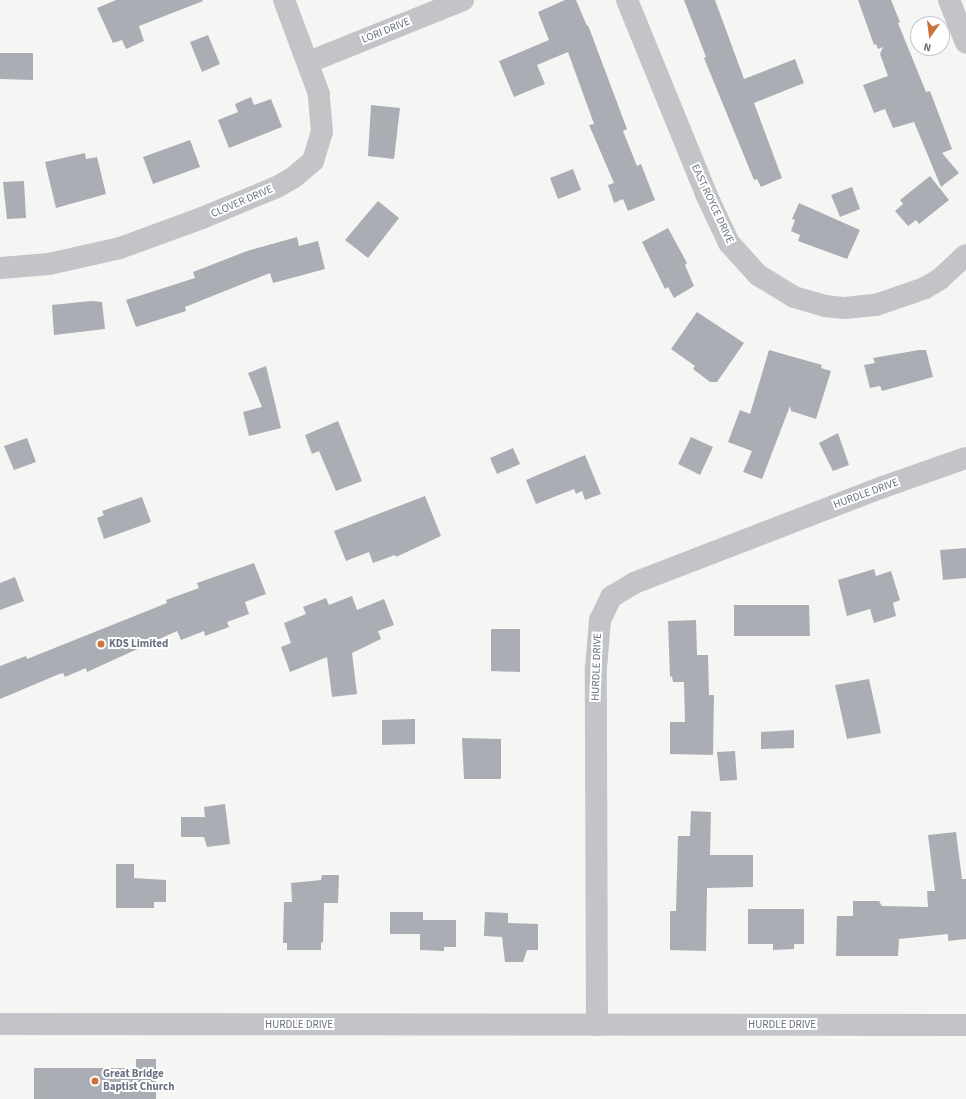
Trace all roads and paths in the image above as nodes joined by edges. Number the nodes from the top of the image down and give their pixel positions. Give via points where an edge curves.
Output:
1 (284, 0) edge
2 (463, 0) edge
3 (627, 0) edge
4 (949, 0) edge
5 (966, 43) edge
6 (309, 62) junction
7 (966, 255) edge
8 (0, 268) edge
9 (966, 458) edge
10 (0, 1024) edge
11 (598, 1025) junction
12 (966, 1025) edge

1 - 6 street, CLOVER DRIVE
2 - 6 street, LORI DRIVE
3 - 7 street, EAST ROYCE DRIVE via 706,194 729,242 758,275 794,297 825,306 845,308 876,305 908,295 940,279
4 - 5 street
6 - 8 street, CLOVER DRIVE via 319,94 322,132 313,161 294,178 202,218 120,248 49,264
9 - 11 street, HURDLE DRIVE via 634,583 611,597 600,620 596,668
10 - 11 street, HURDLE DRIVE
11 - 12 street, HURDLE DRIVE

